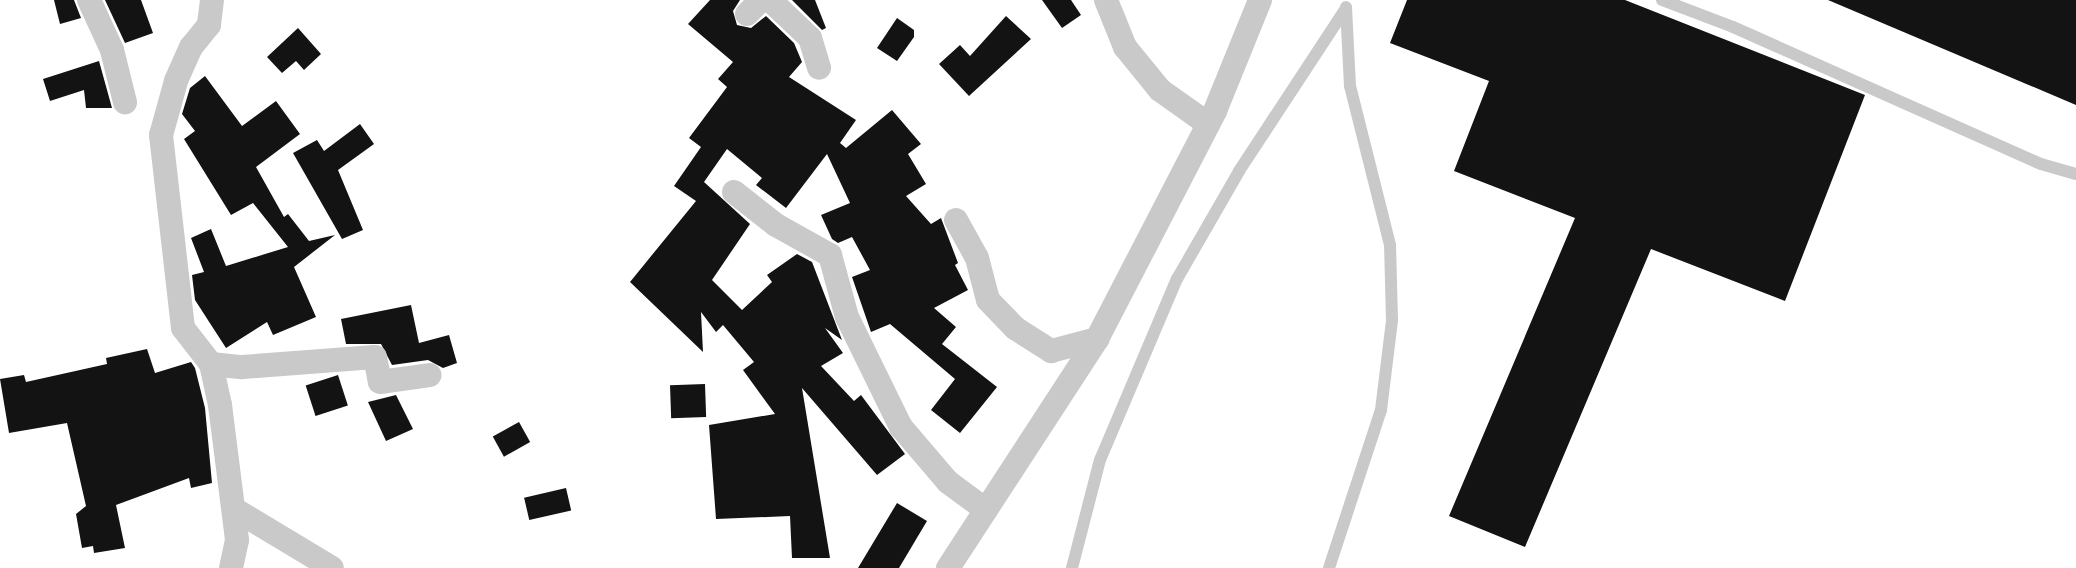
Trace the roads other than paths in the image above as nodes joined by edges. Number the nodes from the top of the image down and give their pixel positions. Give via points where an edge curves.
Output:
1 (89, 0) edge
2 (212, 0) edge
3 (770, 0) edge
4 (1106, 0) edge
5 (1260, 0) edge
6 (1662, 0) edge
7 (1347, 4) edge
8 (819, 68) dead end
9 (125, 102) dead end
10 (1208, 124) junction
11 (2076, 174) edge
12 (734, 192) dead end
13 (956, 219) dead end
14 (1097, 340) junction
15 (211, 364) junction
16 (430, 375) dead end
17 (234, 509) junction
18 (986, 510) junction
19 (231, 568) edge
20 (332, 568) edge
21 (948, 568) edge
22 (1072, 568) edge
23 (1329, 568) edge

1 - 9 street via 112,50
2 - 15 street via 209,25 191,47 160,135 183,327
3 - 8 street via 810,38
4 - 10 street via 1125,47 1160,90
5 - 10 street
6 - 11 lane via 2041,164
7 - 22 lane via 1239,171 1177,279 1100,460
7 - 23 lane via 1350,86 1390,245 1392,320 1381,410
10 - 14 street
12 - 18 street via 776,225 830,255 847,317 901,427 948,482
13 - 14 street via 976,258 988,300 1015,328 1051,351
14 - 18 street
15 - 16 street via 242,367 375,357 380,382 386,384
15 - 17 street
17 - 19 street via 237,540
17 - 20 street
18 - 21 street

